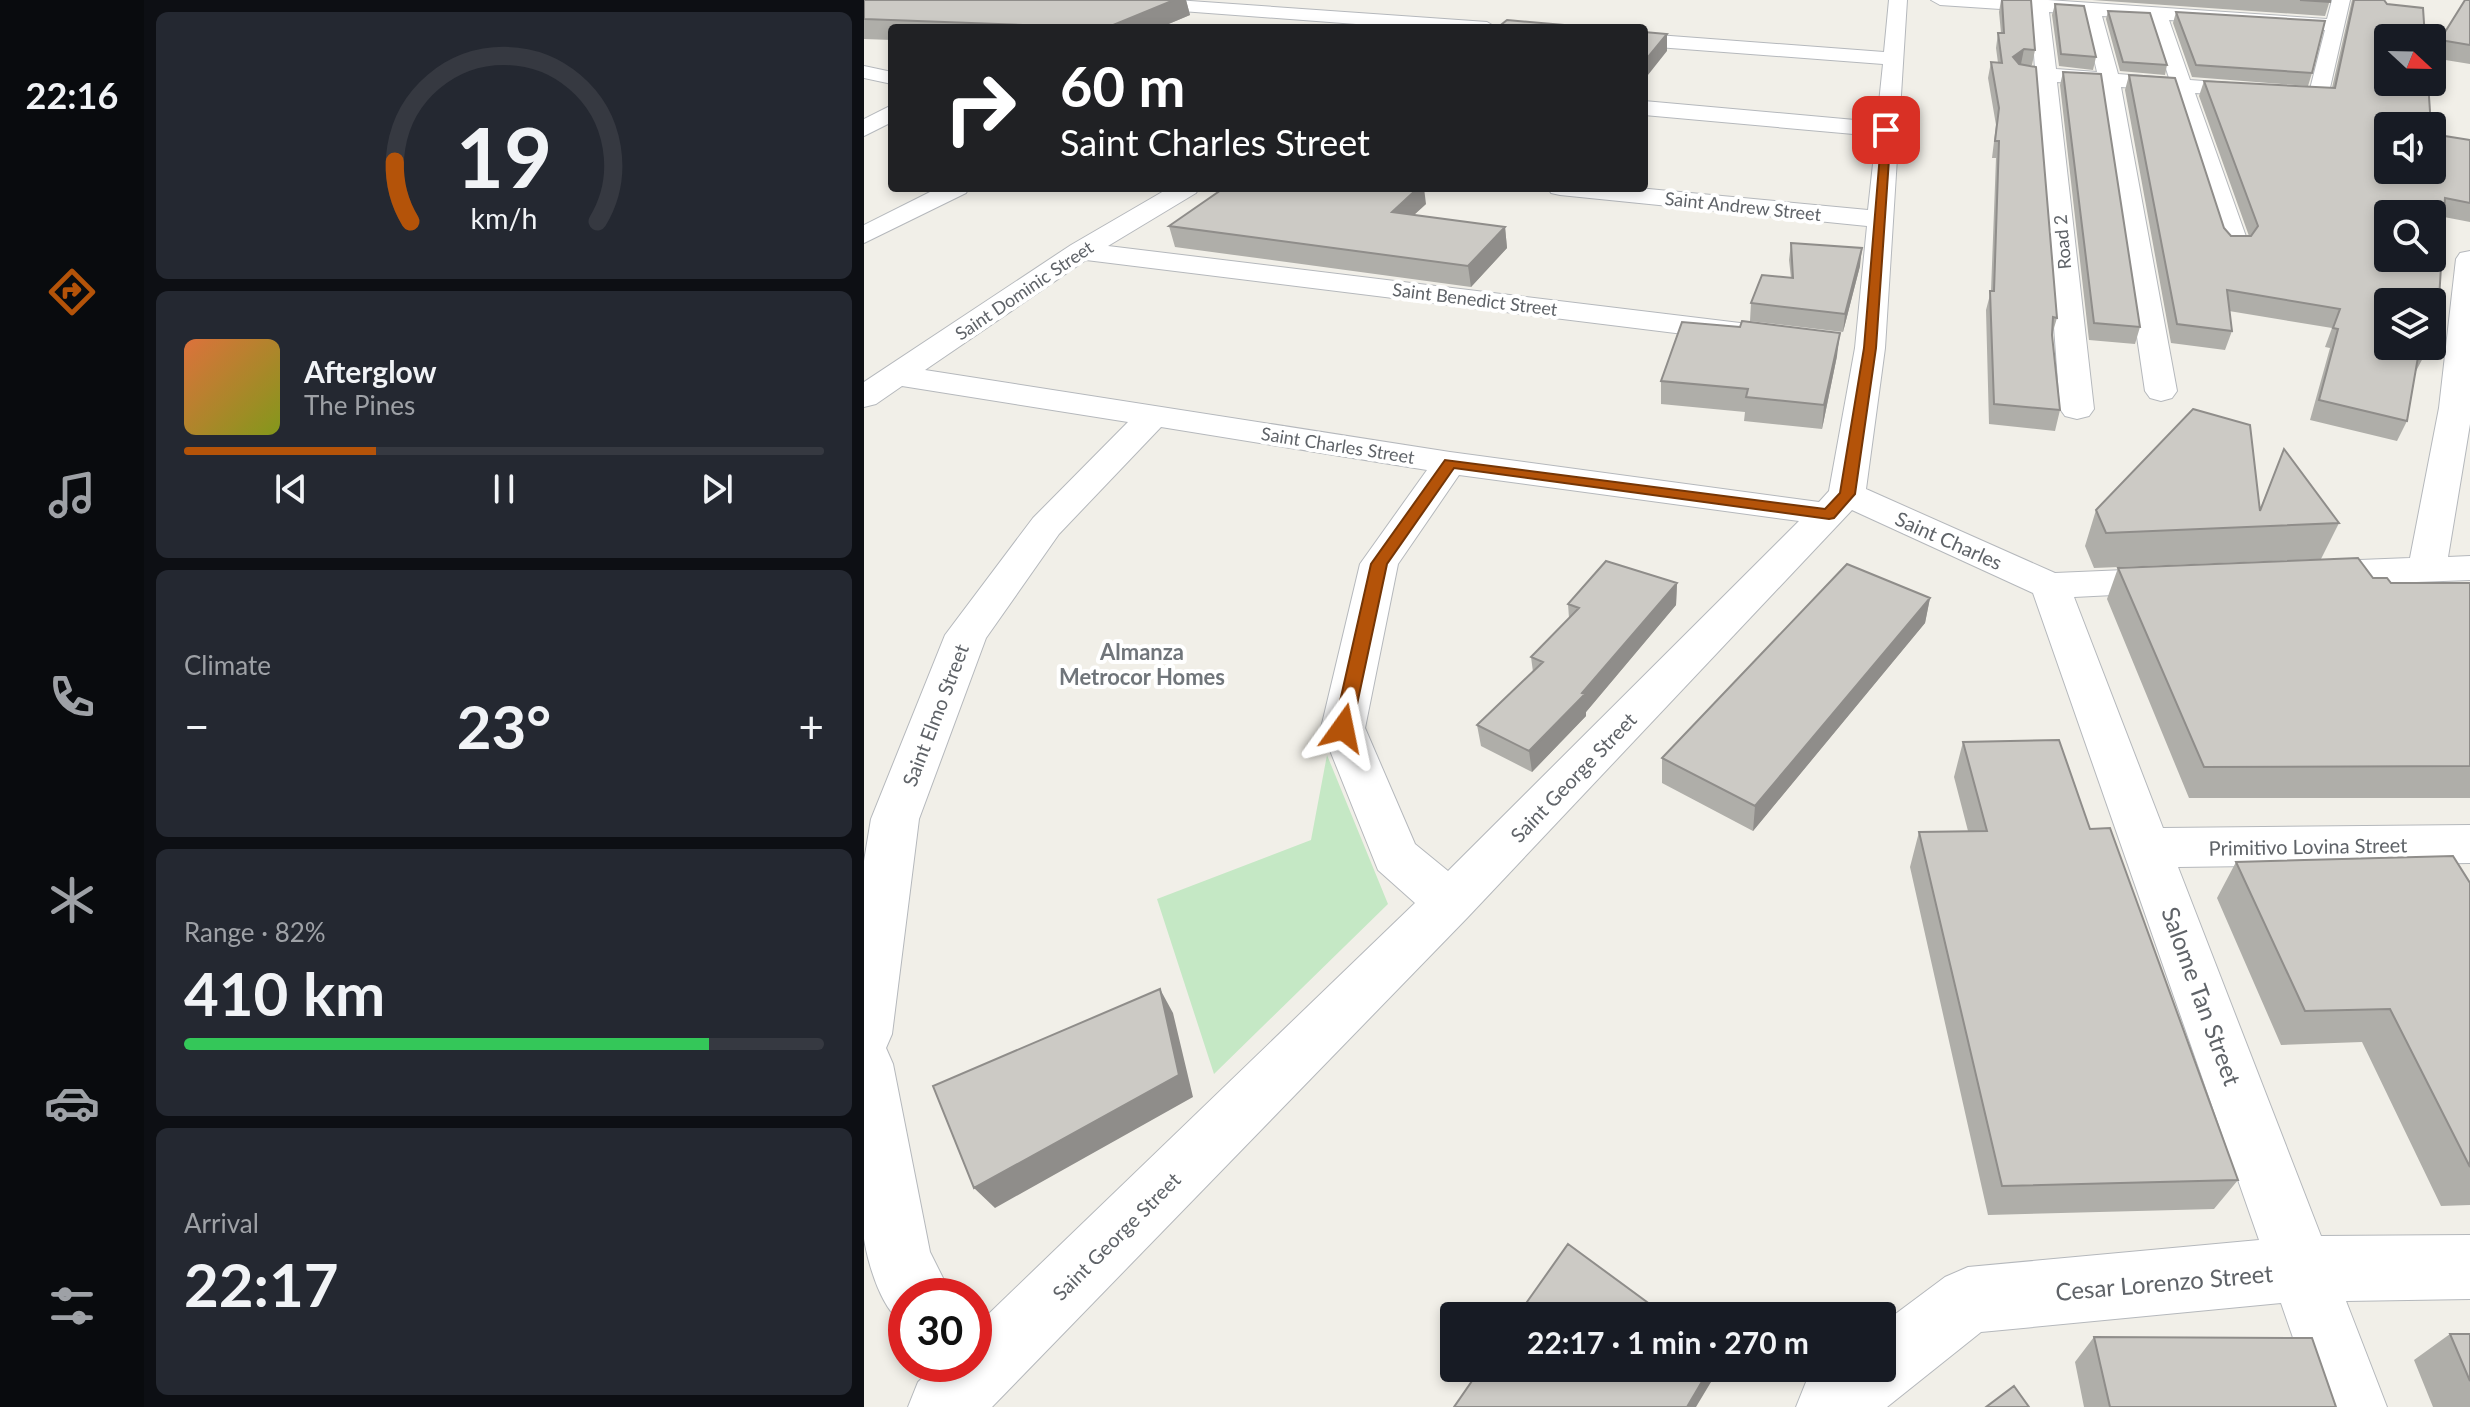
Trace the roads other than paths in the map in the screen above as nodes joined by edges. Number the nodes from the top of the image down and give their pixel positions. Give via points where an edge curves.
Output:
1 (1101, 0) edge
2 (1898, 0) edge
3 (1940, 0) edge
4 (2341, 0) edge
5 (2039, 4) edge
6 (2099, 8) edge
7 (2158, 14) junction
8 (2229, 17) edge
9 (1351, 23) edge
10 (1378, 24) edge
11 (2335, 25) junction
12 (1648, 40) edge
13 (1891, 59) junction
14 (888, 64) edge
15 (864, 69) edge
16 (2035, 74) junction
17 (888, 77) edge
18 (2109, 78) junction
19 (2180, 83) junction
20 (1648, 108) edge
21 (888, 114) edge
22 (864, 129) edge
23 (1886, 130) junction
24 (949, 192) edge
25 (1180, 192) edge
26 (1601, 192) edge
27 (1878, 219) junction
28 (864, 235) edge
29 (2235, 245) edge
30 (1081, 251) junction
31 (2470, 272) edge
32 (1775, 336) edge
33 (1838, 344) edge
34 (1870, 348) junction
35 (896, 375) junction
36 (2161, 391) dead end
37 (864, 397) edge
38 (2463, 408) edge
39 (2077, 409) dead end
40 (1155, 414) junction
41 (1450, 463) junction
42 (1838, 504) junction
43 (2427, 568) junction
44 (2470, 568) edge
45 (2270, 576) edge
46 (2207, 579) edge
47 (2050, 586) junction
48 (2470, 844) edge
49 (2147, 848) junction
50 (1449, 903) junction
51 (864, 1034) edge
52 (864, 1064) edge
53 (2470, 1267) edge
54 (2302, 1269) junction
55 (909, 1278) edge
56 (1896, 1356) edge
57 (1863, 1382) edge
58 (956, 1385) edge
59 (1831, 1407) edge
60 (2352, 1407) edge

1 - 9 street
2 - 13 street
3 - 5 street
4 - 11 street
5 - 6 street
5 - 16 street, Road 2
6 - 7 street
6 - 18 street
7 - 8 street
7 - 19 street
8 - 11 street
9 - 10 street
11 - 19 street via 2319,96
12 - 13 street
13 - 23 street
14 - 15 street
15 - 17 street
16 - 18 street
16 - 39 street, Road 2
18 - 19 street
18 - 36 street
19 - 29 street
20 - 23 street
21 - 22 street
23 - 27 street
24 - 28 street
25 - 30 street, Saint Dominic Street
26 - 27 street, Saint Andrew Street
27 - 34 street
30 - 32 street, Saint Benedict Street
30 - 35 street, Saint Dominic Street
31 - 38 street
33 - 34 street
34 - 42 street
35 - 37 street, Saint Dominic Street
35 - 40 street, Saint Charles Street
38 - 43 street
40 - 41 street, Saint Charles Street
40 - 51 street, Saint Elmo Street via 1046,526 966,635 895,819
41 - 42 street, Saint Charles Street
41 - 50 street via 1379,564 1343,728 1396,856
42 - 47 street, Saint Charles
42 - 50 street, Saint George Street
43 - 44 street
43 - 45 street
46 - 47 street
47 - 49 street, Salome Tan Street
48 - 49 street, Primitivo Lovina Street
49 - 54 street, Salome Tan Street
50 - 58 street, Saint George Street
52 - 55 street via 900,1261
53 - 54 street, Cesar Lorenzo Street
54 - 56 street, Cesar Lorenzo Street via 1968,1300
54 - 60 street, Salome Tan Street
57 - 59 street, Cesar Lorenzo Street

